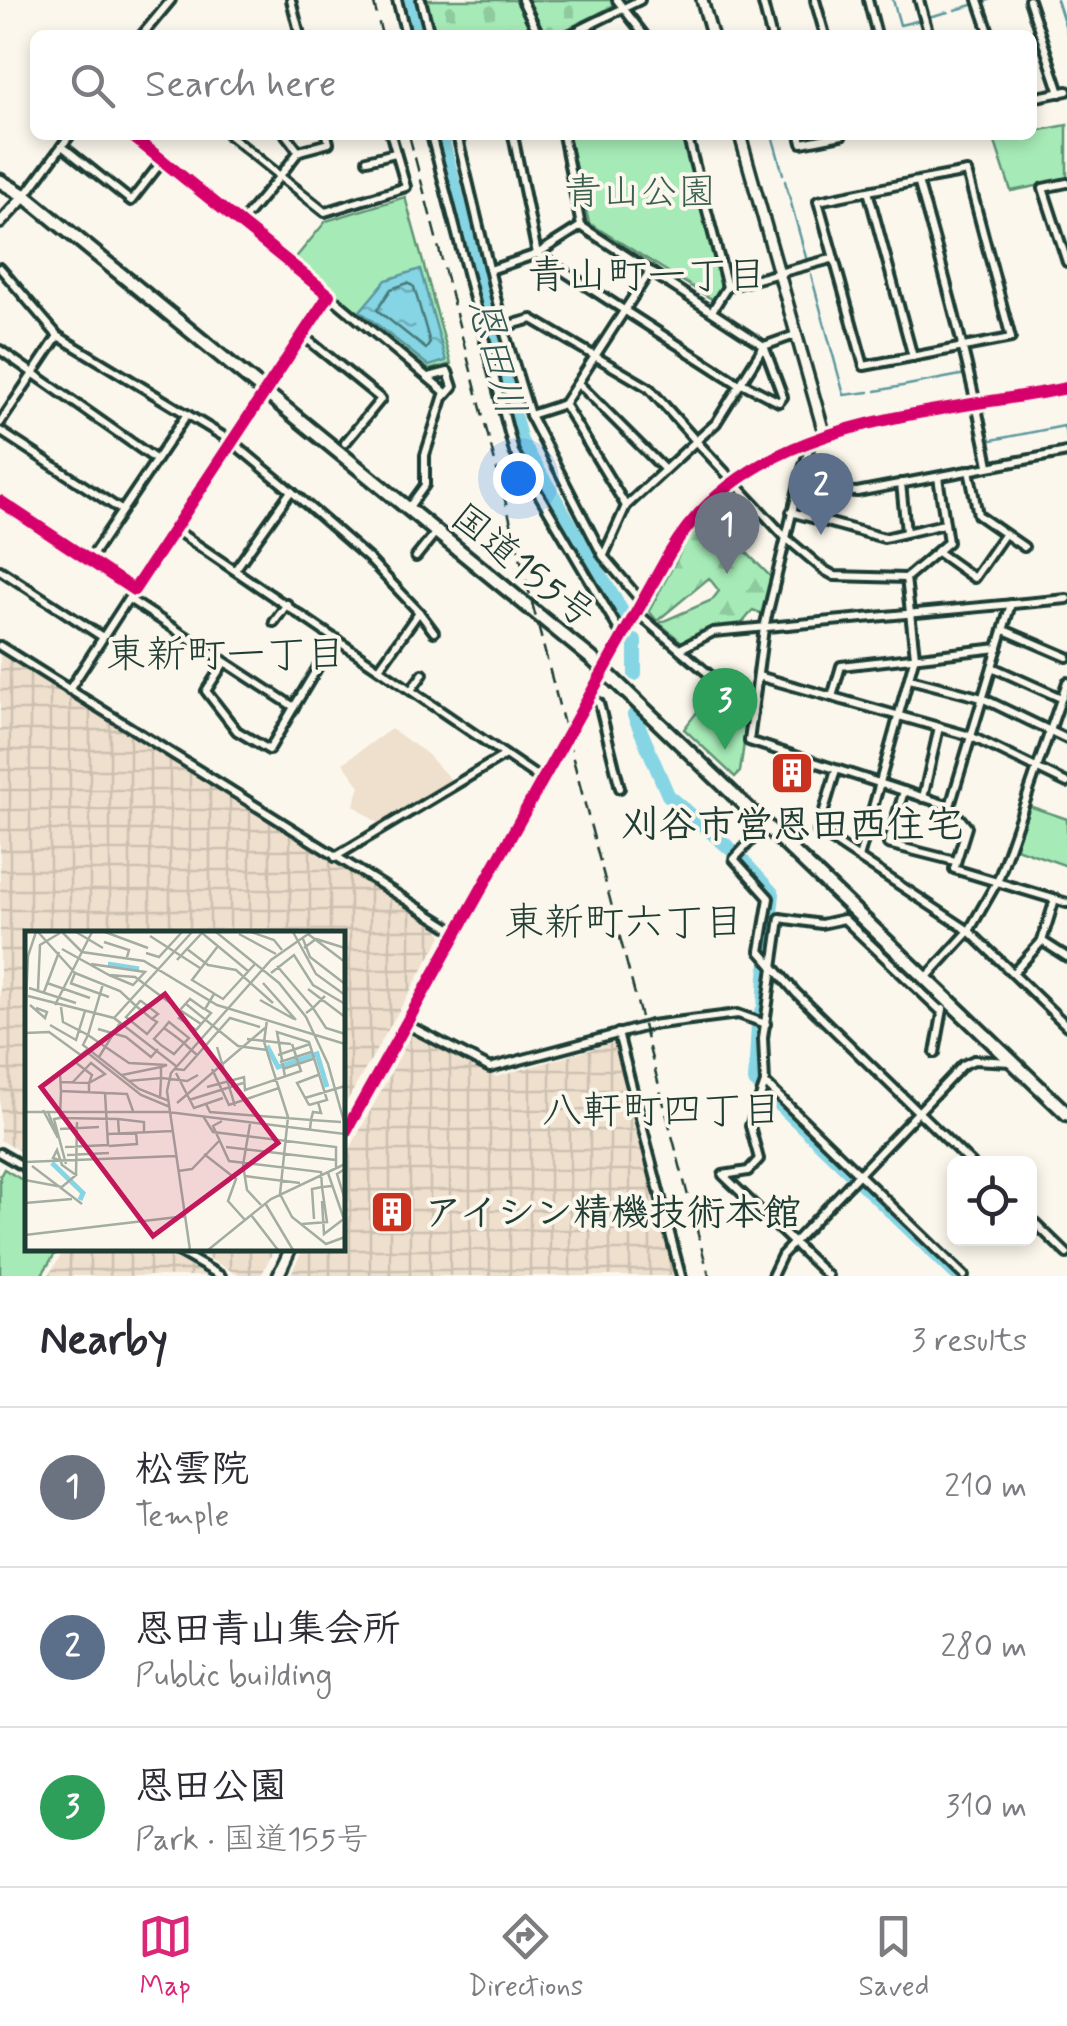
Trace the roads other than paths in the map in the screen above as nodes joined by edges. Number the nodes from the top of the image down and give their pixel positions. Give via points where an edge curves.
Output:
1 (171, 0) edge
2 (291, 0) edge
3 (397, 0) edge
4 (421, 0) edge
5 (522, 0) edge
6 (617, 0) edge
7 (640, 0) edge
8 (702, 0) edge
9 (762, 0) edge
10 (815, 0) edge
11 (868, 0) edge
12 (919, 0) edge
13 (978, 0) edge
14 (1029, 0) edge
15 (623, 8) junction
16 (146, 30) edge
17 (299, 30) edge
18 (405, 30) edge
19 (429, 30) edge
20 (537, 30) edge
21 (579, 30) edge
22 (640, 30) edge
23 (711, 30) edge
24 (770, 30) edge
25 (824, 30) edge
26 (876, 30) edge
27 (928, 30) edge
28 (988, 30) edge
29 (1063, 92) edge
30 (1037, 97) edge
31 (66, 140) edge
32 (137, 140) edge
33 (235, 140) edge
34 (290, 140) edge
35 (328, 140) edge
36 (392, 140) edge
37 (431, 140) edge
38 (458, 140) edge
39 (514, 140) edge
40 (564, 140) edge
41 (687, 140) edge
42 (741, 140) edge
43 (62, 146) junction
44 (299, 152) junction
45 (396, 152) junction
46 (163, 160) junction
47 (367, 160) dead end
48 (280, 176) junction
49 (0, 181) edge
50 (918, 181) junction
51 (1067, 183) edge
52 (868, 191) junction
53 (26, 196) junction
54 (0, 223) edge
55 (240, 224) junction
56 (581, 226) junction
57 (537, 254) junction
58 (831, 258) junction
59 (1067, 262) edge
60 (0, 268) edge
61 (490, 270) junction
62 (650, 270) junction
63 (777, 274) junction
64 (727, 287) junction
65 (329, 295) junction
66 (712, 311) junction
67 (623, 312) junction
68 (502, 327) junction
69 (302, 335) junction
70 (58, 336) junction
71 (795, 336) junction
72 (764, 346) junction
73 (964, 349) junction
74 (0, 350) edge
75 (595, 356) junction
76 (913, 357) junction
77 (34, 372) junction
78 (428, 378) junction
79 (578, 383) junction
80 (741, 384) junction
81 (1067, 388) edge
82 (265, 390) junction
83 (446, 395) junction
84 (564, 404) junction
85 (976, 405) junction
86 (186, 414) junction
87 (530, 416) junction
88 (0, 423) edge
89 (0, 431) edge
90 (824, 436) junction
91 (812, 440) junction
92 (231, 441) junction
93 (696, 441) junction
94 (345, 444) dead end
95 (1067, 452) edge
96 (155, 459) junction
97 (988, 465) junction
98 (664, 470) junction
99 (969, 470) junction
100 (800, 476) junction
101 (938, 476) junction
102 (733, 480) junction
103 (901, 484) junction
104 (291, 491) junction
105 (0, 500) edge
106 (626, 506) junction
107 (408, 508) junction
108 (121, 510) junction
109 (791, 512) junction
110 (944, 524) junction
111 (174, 529) junction
112 (436, 532) junction
113 (906, 532) junction
114 (1004, 535) junction
115 (786, 538) junction
116 (1024, 547) dead end
117 (939, 553) junction
118 (604, 556) junction
119 (416, 558) dead end
120 (88, 560) junction
121 (0, 570) edge
122 (236, 570) junction
123 (906, 578) junction
124 (134, 590) junction
125 (128, 598) junction
126 (1067, 599) edge
127 (642, 602) junction
128 (286, 604) junction
129 (1011, 604) junction
130 (419, 612) junction
131 (636, 612) junction
132 (910, 614) junction
133 (274, 622) dead end
134 (764, 628) junction
135 (1004, 630) junction
136 (434, 632) dead end
137 (102, 636) junction
138 (336, 637) junction
139 (623, 637) junction
140 (0, 646) edge
141 (998, 648) junction
142 (680, 649) junction
143 (915, 656) junction
144 (1067, 656) edge
145 (224, 663) junction
146 (380, 667) junction
147 (992, 667) junction
148 (603, 670) junction
149 (423, 674) dead end
150 (758, 676) junction
151 (910, 678) junction
152 (1067, 682) edge
153 (68, 690) junction
154 (411, 690) junction
155 (590, 696) junction
156 (832, 697) junction
157 (982, 698) junction
158 (1061, 698) junction
159 (294, 707) junction
160 (753, 712) junction
161 (900, 717) junction
162 (939, 727) junction
163 (1050, 734) junction
164 (970, 736) junction
165 (1067, 739) edge
166 (504, 755) junction
167 (1034, 768) junction
168 (836, 770) junction
169 (542, 780) junction
170 (879, 783) junction
171 (1067, 783) edge
172 (620, 788) dead end
173 (904, 791) junction
174 (923, 798) junction
175 (950, 806) junction
176 (766, 824) junction
177 (335, 857) junction
178 (859, 858) junction
179 (956, 861) junction
180 (998, 880) junction
181 (1054, 899) junction
182 (1067, 903) edge
183 (969, 931) junction
184 (456, 932) junction
185 (1042, 941) junction
186 (1067, 956) edge
187 (773, 961) junction
188 (1013, 973) junction
189 (926, 978) junction
190 (948, 999) junction
191 (942, 1012) junction
192 (406, 1024) junction
193 (766, 1024) junction
194 (1067, 1026) edge
195 (618, 1033) junction
196 (935, 1053) dead end
197 (1012, 1062) junction
198 (763, 1086) junction
199 (918, 1112) junction
200 (1067, 1114) edge
201 (345, 1133) edge
202 (0, 1153) edge
203 (964, 1156) edge
204 (25, 1166) edge
205 (859, 1175) junction
206 (1037, 1225) edge
207 (794, 1243) junction
208 (177, 1251) edge
209 (290, 1251) edge
210 (1067, 1254) edge
211 (221, 1276) edge
212 (278, 1276) edge
213 (681, 1276) edge
214 (772, 1276) edge
215 (828, 1276) edge
216 (964, 1276) edge

1 - 16 street
2 - 17 street
3 - 18 street
4 - 19 street
5 - 20 street
6 - 15 street
7 - 15 street
8 - 23 street
9 - 24 street
10 - 25 street
11 - 26 street
12 - 27 street
13 - 28 street
14 - 29 street
15 - 21 street
15 - 22 street
29 - 30 street
31 - 43 street
32 - 46 street
33 - 48 street
34 - 44 street
35 - 44 street
36 - 45 street
37 - 139 street via 514,452
38 - 61 street
39 - 57 street
40 - 56 street
41 - 64 street
42 - 63 street
43 - 46 street via 131,201
43 - 53 street
44 - 48 street
45 - 47 street
45 - 48 street via 406,187 325,212
46 - 55 street
48 - 55 street
49 - 53 highway, 国道155号
50 - 52 street
50 - 73 street
50 - 73 street via 967,172 990,252 1012,338
51 - 59 street via 1043,188
52 - 58 street via 818,201
52 - 76 street
53 - 54 street
53 - 82 highway, 国道155号
55 - 65 street
56 - 57 street
56 - 62 street
57 - 61 street
57 - 67 street
58 - 63 street
58 - 76 street via 864,366
60 - 70 street
61 - 68 street
62 - 66 street
62 - 67 street
63 - 64 street
63 - 71 street
64 - 66 street
65 - 69 street
65 - 78 street
66 - 72 street
67 - 75 street
67 - 80 street
68 - 75 street via 532,319
68 - 87 street
69 - 82 street
69 - 94 street via 381,398
70 - 77 street
70 - 86 street
71 - 72 street
71 - 90 street
72 - 80 street
72 - 80 street via 784,397 779,402
73 - 76 street
73 - 85 street
74 - 77 street
75 - 79 street
75 - 93 street via 648,388
77 - 88 street
77 - 96 street
78 - 83 street
78 - 83 street via 448,372 454,387
79 - 84 street
79 - 98 street
80 - 93 street
81 - 85 street
82 - 92 street
82 - 107 highway, 国道155号
83 - 107 street via 425,455 425,485
84 - 87 street
84 - 106 street
85 - 90 street
85 - 97 street
86 - 92 street
86 - 96 street
87 - 118 street
89 - 108 street
90 - 91 street
91 - 100 street
91 - 102 street via 781,450
92 - 104 street
92 - 111 street
93 - 98 street
93 - 102 street
95 - 97 street
96 - 108 street
97 - 99 street
98 - 106 street
99 - 101 street
99 - 114 street via 978,515
100 - 103 street via 848,492
100 - 109 street
101 - 103 street
101 - 110 street
102 - 115 street
102 - 127 street via 684,530
103 - 113 street
104 - 122 street
104 - 130 street
105 - 120 street
106 - 118 street
107 - 112 highway, 国道155号
108 - 120 street
109 - 113 street via 884,538
109 - 115 street
110 - 113 street
110 - 117 street via 948,542
111 - 122 street
111 - 124 street
112 - 119 street
112 - 148 highway, 国道155号
114 - 116 street
114 - 117 street via 974,578
115 - 123 street via 835,576
115 - 134 street
117 - 123 street
118 - 127 street
120 - 124 street
121 - 137 street
122 - 128 street
123 - 132 street
124 - 125 street
125 - 137 street
125 - 145 street
126 - 129 street
127 - 131 street
128 - 133 street
128 - 138 street
129 - 132 street
129 - 135 street
130 - 136 street
130 - 146 street
131 - 139 street
131 - 142 street
132 - 134 street
132 - 143 street
134 - 142 street via 713,632
134 - 150 street
135 - 141 street
135 - 144 street
137 - 153 street
138 - 146 street
138 - 159 street
139 - 148 street
140 - 153 street
141 - 143 street
141 - 147 street
142 - 160 street
143 - 151 street
143 - 156 street via 841,666
145 - 159 street
145 - 159 street via 206,691 237,731 270,750
146 - 154 street
147 - 157 street
147 - 158 street
148 - 155 street
148 - 176 highway, 国道155号
149 - 154 street
150 - 156 street
150 - 160 street
151 - 157 street
151 - 161 street
152 - 158 street
153 - 177 street
154 - 166 street
155 - 169 street
155 - 172 street via 600,702
156 - 161 street
157 - 163 street
157 - 164 street
158 - 163 street
160 - 168 street via 749,742
161 - 162 street
161 - 170 street
162 - 164 street
162 - 174 street
163 - 165 street
163 - 167 street
164 - 167 street
164 - 175 street
166 - 169 street
166 - 177 street
167 - 171 street
167 - 180 street
168 - 170 street
168 - 178 street via 818,830
169 - 184 street
170 - 173 street
170 - 178 street
173 - 174 street
173 - 179 street via 888,844
174 - 175 street
175 - 179 street via 967,827
176 - 187 street via 734,859 769,898 760,951
176 - 189 highway, 国道155号
177 - 184 street
178 - 183 street
179 - 180 street via 954,869
180 - 181 street
180 - 183 street
181 - 182 street
181 - 185 street
183 - 188 street
183 - 189 street
184 - 192 street
185 - 186 street
185 - 188 street
187 - 191 street via 780,918 821,924 844,919
187 - 193 street
187 - 199 street via 796,994
188 - 194 street
189 - 190 highway, 国道155号
190 - 191 street
190 - 197 highway, 国道155号
191 - 196 street
192 - 195 street via 490,1068
192 - 201 street
193 - 195 street via 738,1014
193 - 198 street
195 - 213 street
197 - 199 street via 968,1061
197 - 200 highway, 国道155号
198 - 205 street
198 - 207 street via 750,1126 759,1159 748,1171 723,1175
199 - 203 street
199 - 205 street
202 - 204 street
205 - 207 street
205 - 216 street
206 - 210 street
207 - 214 street
207 - 215 street
208 - 211 street
209 - 212 street

